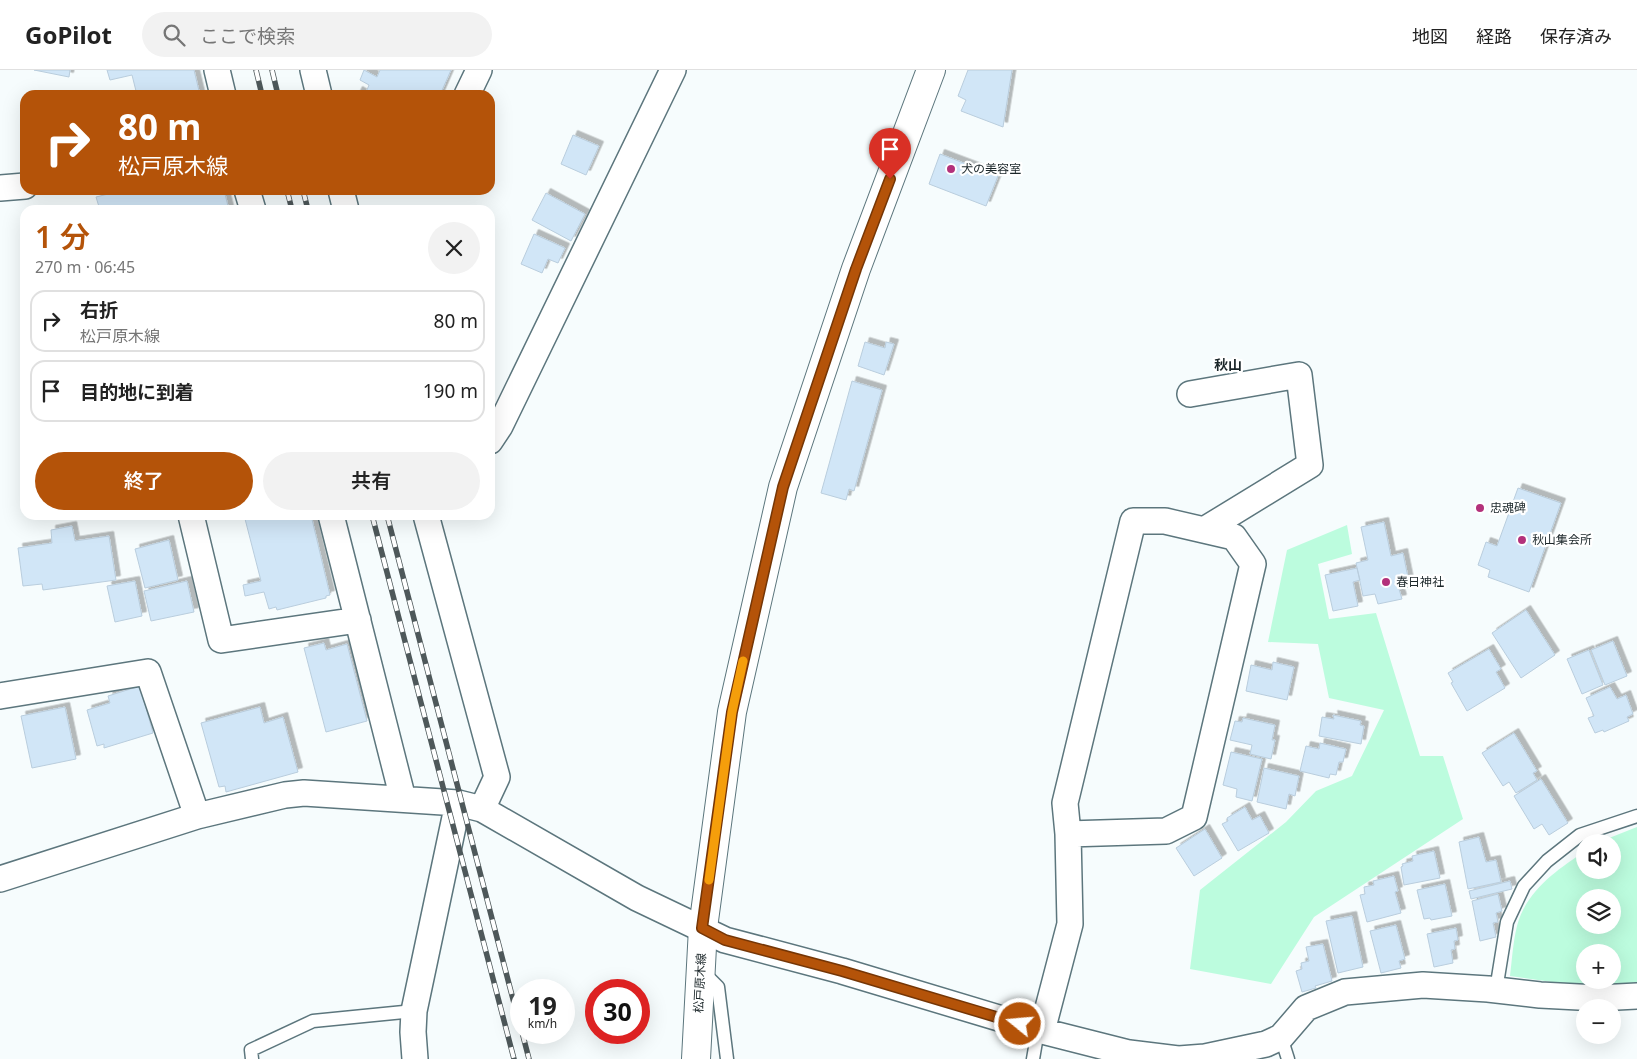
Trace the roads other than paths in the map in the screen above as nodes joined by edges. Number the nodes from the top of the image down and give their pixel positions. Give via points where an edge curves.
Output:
1 (217, 70) edge
2 (313, 70) edge
3 (479, 70) edge
4 (673, 70) edge
5 (931, 70) edge
6 (222, 90) edge
7 (318, 90) edge
8 (470, 90) edge
9 (20, 186) edge
10 (0, 188) edge
11 (1190, 394) dead end
12 (495, 434) edge
13 (192, 520) edge
14 (332, 520) edge
15 (427, 520) edge
16 (1204, 530) junction
17 (358, 620) junction
18 (0, 696) edge
19 (403, 799) junction
20 (470, 806) junction
21 (197, 816) junction
22 (1637, 816) edge
23 (1068, 834) junction
24 (0, 879) edge
25 (702, 928) junction
26 (701, 970) junction
27 (1496, 990) junction
28 (1637, 996) edge
29 (414, 1011) junction
30 (1040, 1030) junction
31 (1284, 1048) edge
32 (252, 1059) edge
33 (415, 1059) edge
34 (696, 1059) edge
35 (727, 1059) edge
36 (1034, 1059) edge
37 (1178, 1059) edge

1 - 6 street
2 - 7 street
3 - 8 street
4 - 12 street
5 - 25 main road, 松戸原木線 via 856,269 783,487 732,712
9 - 10 street
11 - 16 street via 1299,375 1310,465
13 - 17 street via 221,640
14 - 17 street
15 - 20 street via 498,777
16 - 23 street via 1165,522 1133,521 1065,803
16 - 23 street via 1234,537 1252,564 1194,817 1166,831
17 - 19 street
18 - 21 street via 148,672
19 - 20 street
19 - 21 street via 294,794
20 - 25 street via 636,898
20 - 29 street
21 - 24 street
22 - 27 lane via 1580,835 1547,861 1524,886 1507,922
23 - 30 street via 1070,924
25 - 26 main road, 松戸原木線
25 - 30 street via 725,940
26 - 34 main road, 松戸原木線
26 - 35 lane via 718,987
27 - 28 street via 1598,998
27 - 31 street via 1422,985 1345,992 1306,1008
29 - 32 lane via 313,1021 251,1050
29 - 33 street
30 - 36 lane
30 - 37 street via 1130,1053
31 - 37 street via 1266,1044 1205,1057

